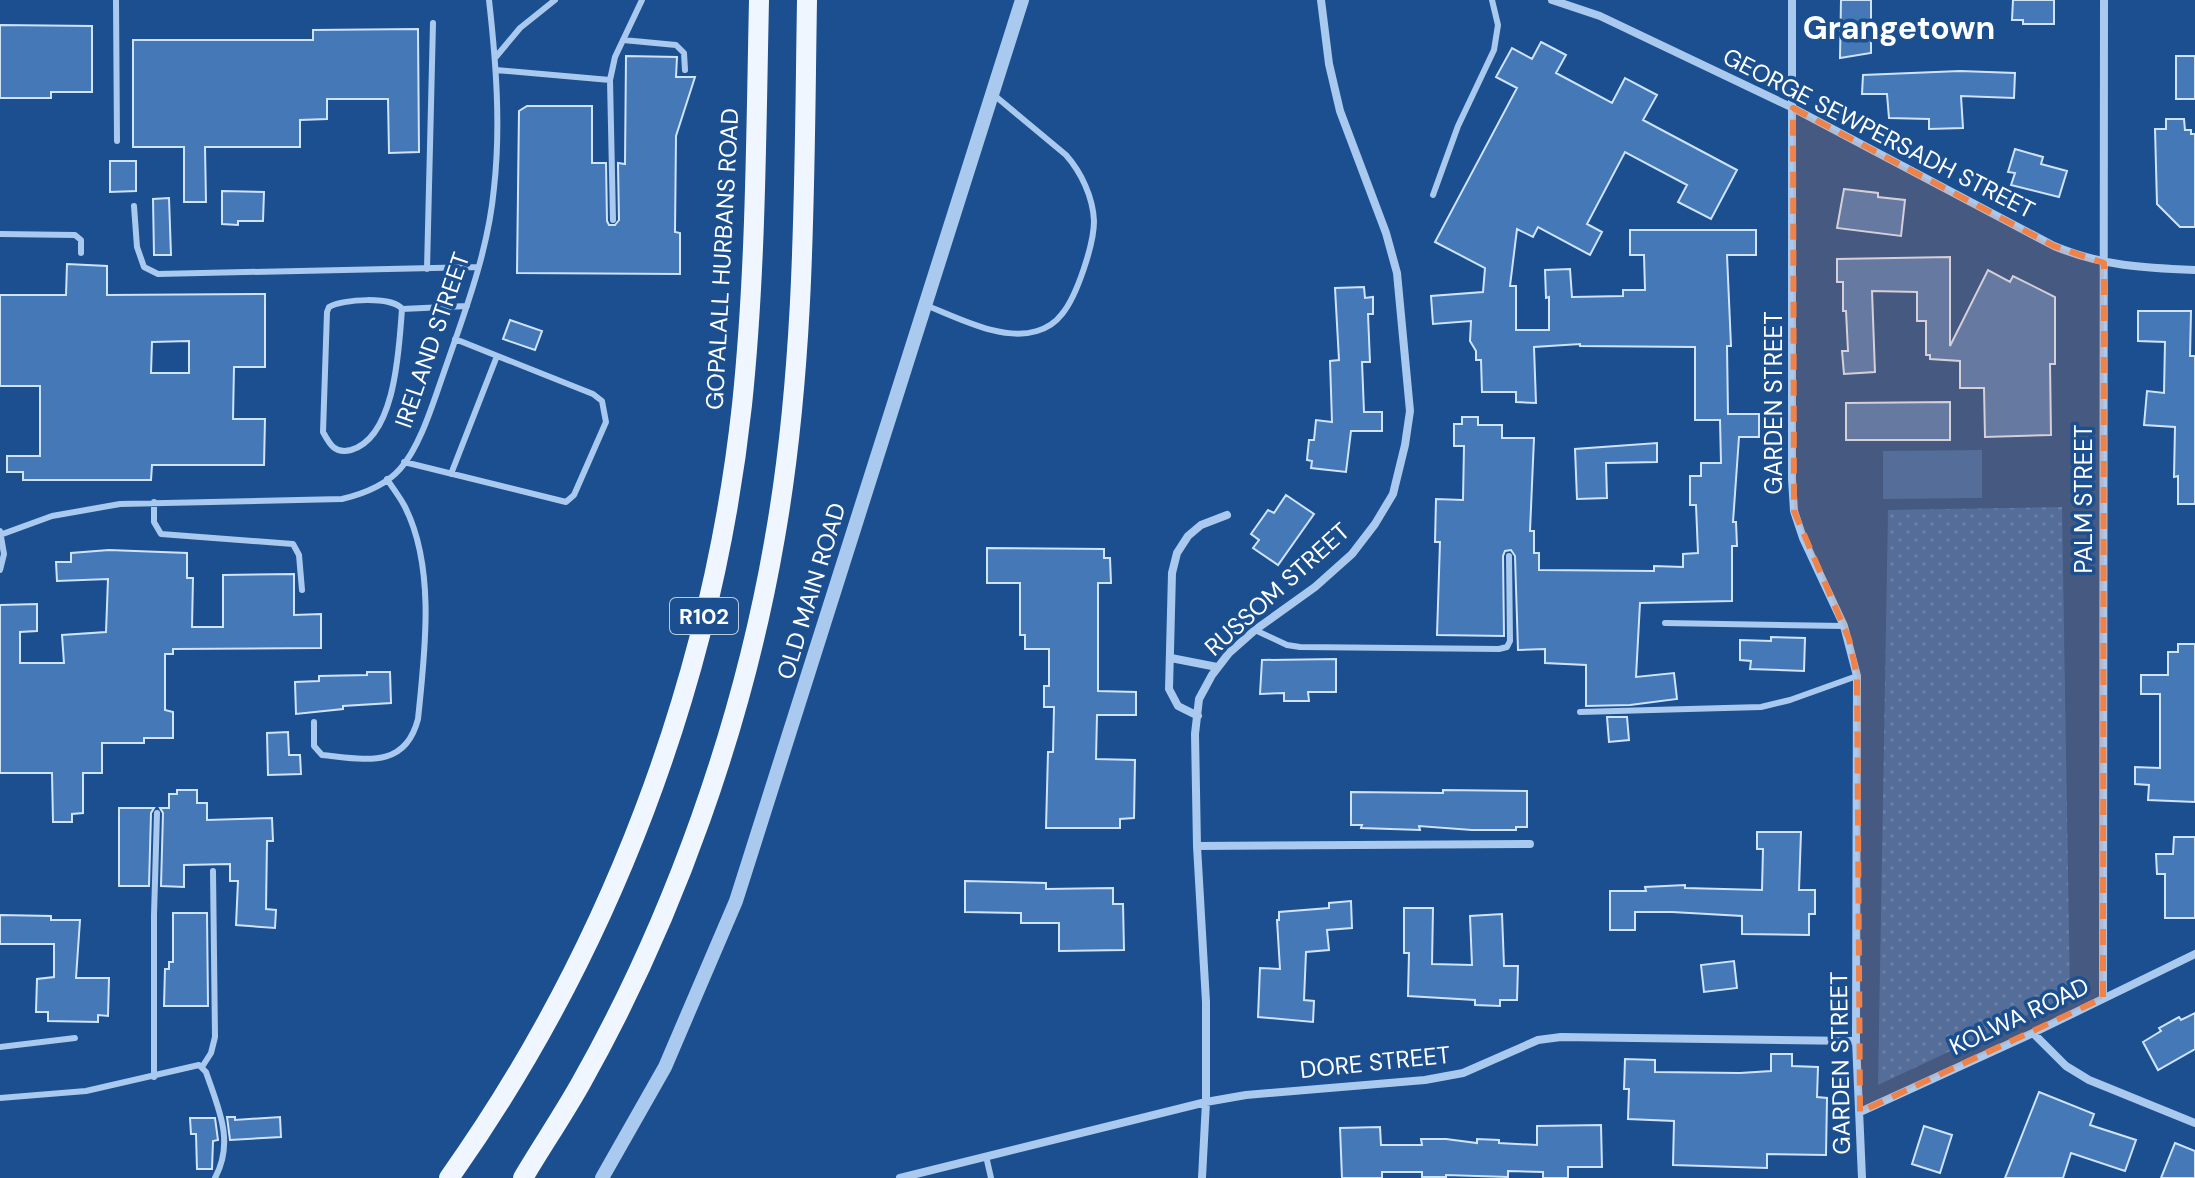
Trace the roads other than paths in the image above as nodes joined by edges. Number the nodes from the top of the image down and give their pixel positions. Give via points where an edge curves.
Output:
1 (116, 0) edge
2 (489, 0) edge
3 (555, 0) edge
4 (642, 0) edge
5 (759, 0) edge
6 (807, 0) edge
7 (1022, 0) edge
8 (1321, 0) edge
9 (1492, 0) edge
10 (1552, 0) edge
11 (1792, 0) edge
12 (2104, 0) edge
13 (433, 23) dead end
14 (623, 40) junction
15 (495, 58) junction
16 (496, 70) junction
17 (685, 70) dead end
18 (610, 80) junction
19 (992, 93) junction
20 (1793, 108) junction
21 (117, 141) dead end
22 (1433, 195) dead end
23 (134, 206) dead end
24 (613, 220) dead end
25 (0, 234) edge
26 (81, 253) dead end
27 (2104, 263) junction
28 (478, 267) junction
29 (427, 269) junction
30 (2195, 270) edge
31 (924, 304) junction
32 (467, 306) junction
33 (402, 309) junction
34 (455, 339) junction
35 (497, 356) junction
36 (404, 462) junction
37 (451, 474) junction
38 (387, 479) junction
39 (154, 502) junction
40 (1227, 515) dead end
41 (1, 533) edge
42 (1509, 556) dead end
43 (0, 570) edge
44 (302, 590) dead end
45 (1665, 623) dead end
46 (1844, 626) junction
47 (1255, 630) junction
48 (1171, 658) junction
49 (1217, 667) junction
50 (1857, 676) junction
51 (1580, 712) dead end
52 (1198, 716) junction
53 (314, 722) dead end
54 (157, 813) dead end
55 (1530, 844) dead end
56 (1197, 846) junction
57 (213, 871) dead end
58 (2195, 954) edge
59 (2103, 998) junction
60 (2033, 1033) junction
61 (75, 1038) dead end
62 (1856, 1041) junction
63 (0, 1047) edge
64 (198, 1065) junction
65 (154, 1077) junction
66 (0, 1098) edge
67 (1206, 1102) junction
68 (1860, 1112) junction
69 (2195, 1123) edge
70 (986, 1156) junction
71 (215, 1178) edge
72 (449, 1178) edge
73 (523, 1178) edge
74 (602, 1178) edge
75 (900, 1178) edge
76 (991, 1178) edge
77 (1202, 1178) edge
78 (1862, 1178) edge

1 - 21 lane
2 - 15 lane, IRELAND STREET
3 - 15 lane via 520,28
4 - 14 lane
5 - 72 main road, GOPALALL HURBANS ROAD / R102 via 748,338 730,487 709,597 683,694 627,857 521,1066
6 - 73 main road, R102 via 797,349 775,537 751,649 717,771 673,892 581,1083
7 - 19 street, OLD MAIN ROAD
8 - 47 street, RUSSOM STREET via 1340,111 1397,273 1410,411 1393,494 1375,524 1352,554 1315,587
9 - 22 lane via 1498,25 1494,50
10 - 20 street, GEORGE SEWPERSADH STREET via 1600,16
11 - 20 street, GARDEN STREET
12 - 27 street, PALM STREET
13 - 29 lane
14 - 17 lane via 676,45 684,53
14 - 18 lane
15 - 16 lane, IRELAND STREET
16 - 18 lane
16 - 28 lane, IRELAND STREET via 494,188
18 - 24 lane
19 - 31 street, OLD MAIN ROAD
19 - 31 lane via 1076,166 1091,203 1091,243 1064,313 1038,331 1003,332
20 - 27 street, GEORGE SEWPERSADH STREET via 2054,246
20 - 46 street, GARDEN STREET via 1794,511
23 - 29 lane via 140,258 144,267 158,274
25 - 26 lane via 75,235 81,240
27 - 30 street, GEORGE SEWPERSADH STREET
27 - 59 street, PALM STREET
28 - 29 lane
28 - 32 lane, IRELAND STREET
31 - 74 street, OLD MAIN ROAD via 736,901 665,1067
32 - 33 lane
32 - 34 lane, IRELAND STREET
33 - 33 lane via 398,365 384,414 370,438 337,451 323,432 327,312 345,301 393,302
34 - 35 lane
34 - 36 lane, IRELAND STREET via 433,404
35 - 37 lane
35 - 37 lane via 593,394 602,401 606,422 574,495 566,502
36 - 37 lane
36 - 38 lane, IRELAND STREET
38 - 39 lane, IRELAND STREET via 342,499
38 - 53 lane via 404,505 421,559 426,622 414,734 402,750 387,757 322,755 314,746
39 - 41 lane, IRELAND STREET via 52,516
39 - 44 lane via 154,522 161,534 293,544
40 - 48 street via 1201,525 1177,553
41 - 43 lane
42 - 47 lane via 1507,647 1300,647
45 - 46 lane
46 - 50 street, GARDEN STREET
47 - 49 street, RUSSOM STREET
48 - 49 street
48 - 52 street via 1169,694 1178,706
49 - 52 street, RUSSOM STREET via 1199,699
50 - 51 lane via 1761,707
50 - 62 street, GARDEN STREET
52 - 56 street, RUSSOM STREET
54 - 65 lane
55 - 56 street
56 - 67 street, RUSSOM STREET
57 - 64 lane via 215,1037 211,1053
58 - 59 street, KOLWA ROAD
59 - 60 street, KOLWA ROAD
60 - 68 street, KOLWA ROAD
60 - 69 street via 2066,1066 2089,1080
61 - 63 lane
62 - 67 street, DORE STREET via 1561,1037 1538,1040 1492,1061 1425,1080
62 - 68 street, GARDEN STREET
64 - 65 lane
64 - 71 lane via 206,1072 226,1136
65 - 66 lane via 86,1091
67 - 70 street, DORE STREET
67 - 77 street, RUSSOM STREET
68 - 78 street, GARDEN STREET
70 - 75 street, DORE STREET
70 - 76 lane

